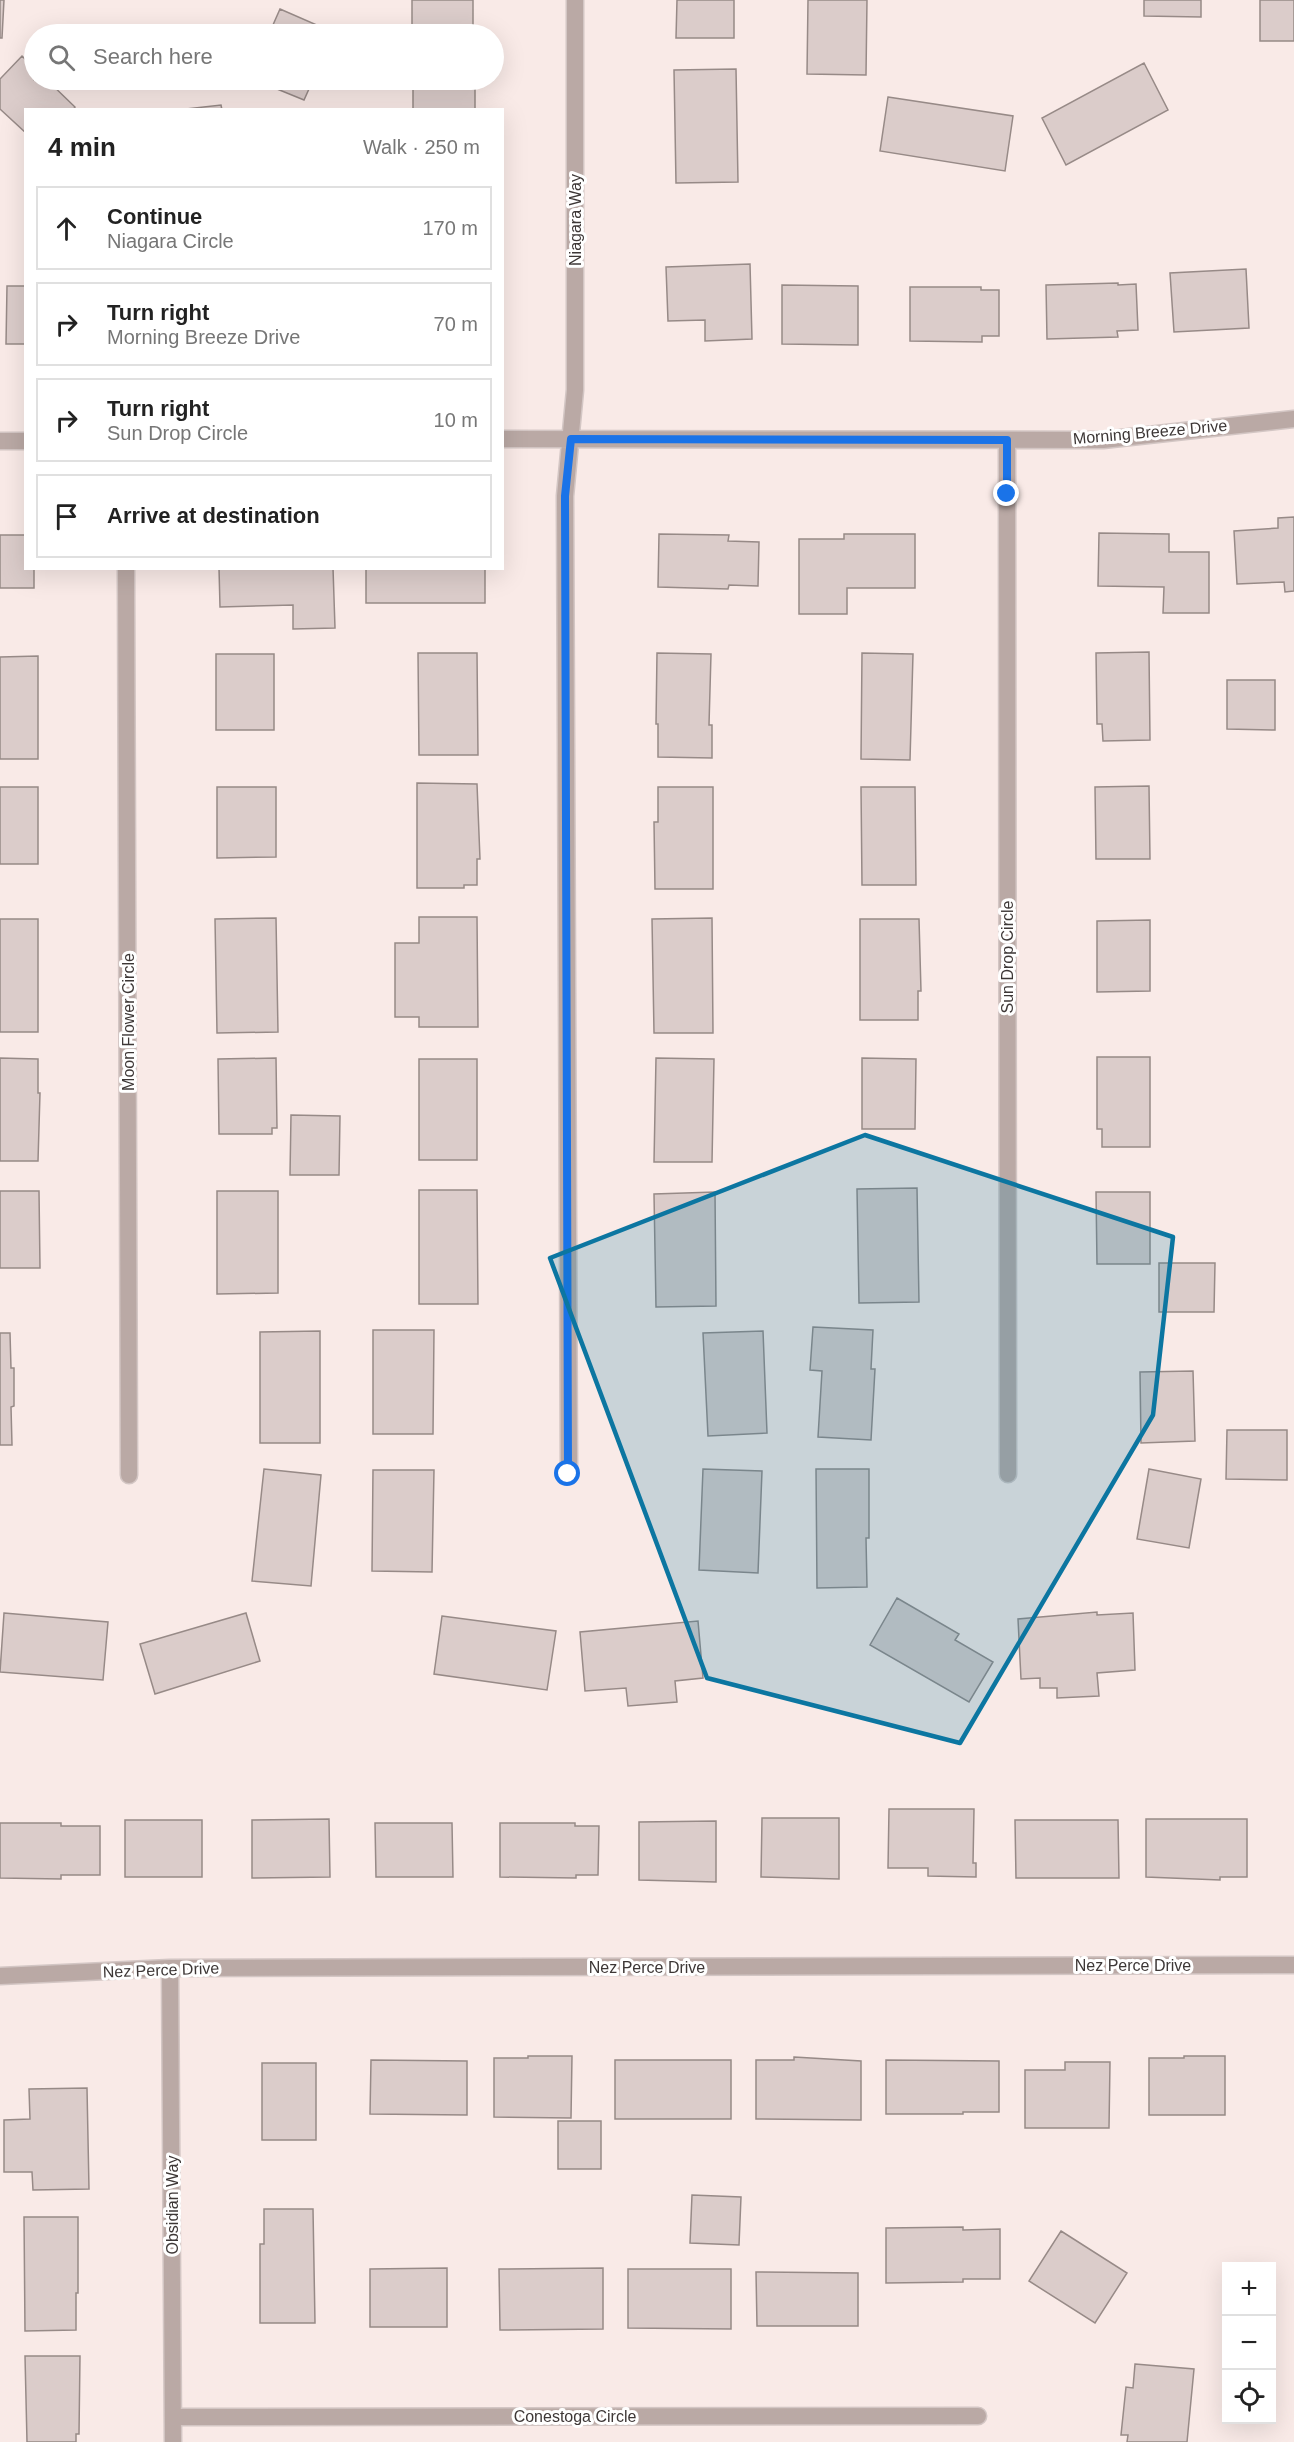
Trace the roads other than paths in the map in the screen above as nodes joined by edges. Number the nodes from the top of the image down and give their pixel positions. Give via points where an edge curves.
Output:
1 (575, 0) edge
2 (1294, 419) edge
3 (504, 439) edge
4 (571, 439) junction
5 (1007, 440) junction
6 (0, 441) edge
7 (24, 441) edge
8 (126, 570) edge
9 (129, 1474) dead end
10 (568, 1474) dead end
11 (1008, 1474) dead end
12 (1294, 1965) edge
13 (170, 1968) junction
14 (0, 1976) edge
15 (978, 2416) dead end
16 (173, 2417) junction
17 (173, 2442) edge

1 - 4 street, Niagara Way via 575,390
2 - 5 street, Morning Breeze Drive via 1103,440
3 - 4 street, Morning Breeze Drive
4 - 5 street, Morning Breeze Drive
4 - 10 street, Niagara Way via 565,496
5 - 11 street, Sun Drop Circle
6 - 7 street
8 - 9 street, Moon Flower Circle
12 - 13 street, Nez Perce Drive
13 - 14 street, Nez Perce Drive
13 - 16 street, Obsidian Way
15 - 16 street, Conestoga Circle
16 - 17 street, Obsidian Way

